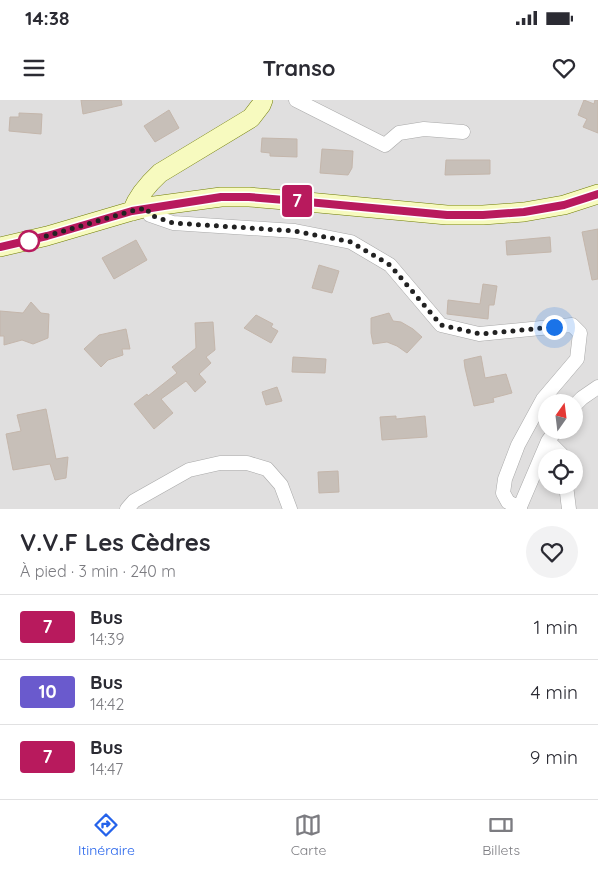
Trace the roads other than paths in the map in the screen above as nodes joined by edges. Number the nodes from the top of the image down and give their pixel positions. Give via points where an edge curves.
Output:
1 (263, 100) edge
2 (296, 100) edge
3 (463, 132) dead end
4 (598, 194) edge
5 (139, 209) junction
6 (0, 247) edge
7 (598, 387) edge
8 (583, 397) edge
9 (550, 439) edge
10 (567, 494) edge
11 (520, 508) edge
12 (127, 509) edge
13 (290, 509) edge
14 (569, 509) edge

1 - 5 main road via 251,118 160,173 136,201
2 - 3 street via 385,145 399,133 424,129
4 - 5 main road via 564,205 483,215 447,215 249,197 221,197
5 - 6 main road
5 - 11 street via 173,223 295,231 351,242 390,265 441,325 480,334 572,325 580,333 577,358 543,399 504,479 503,493 508,502
7 - 8 street
9 - 11 street
10 - 14 street
12 - 13 street via 134,501 189,470 220,463 247,463 267,469 281,485

